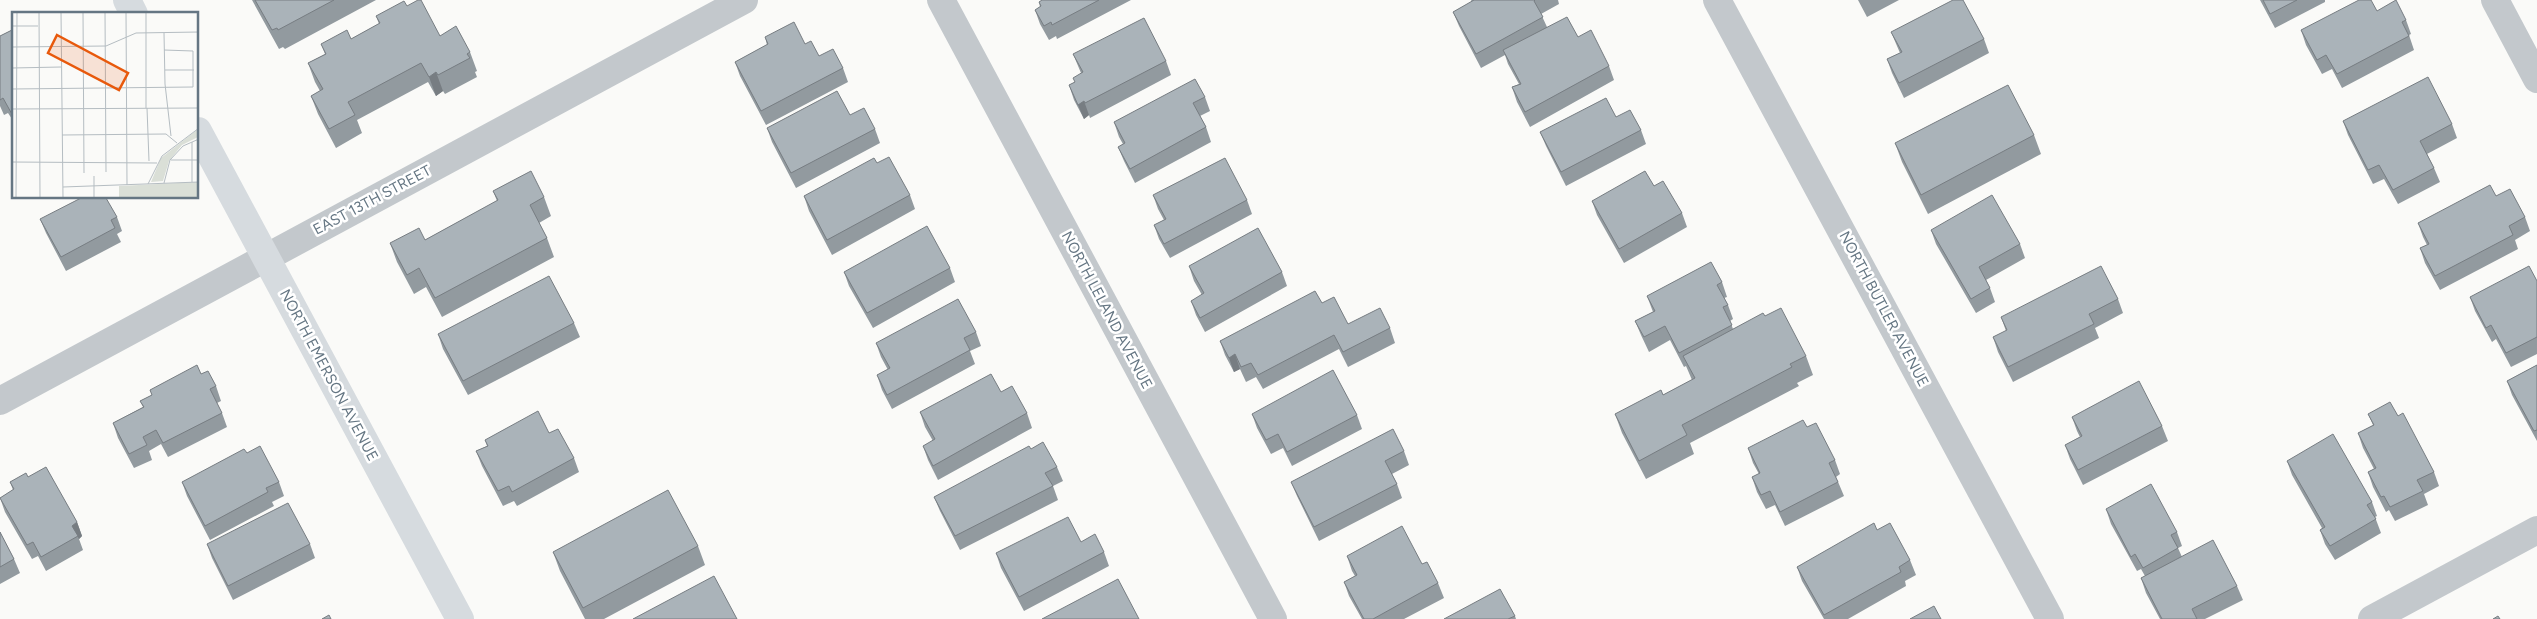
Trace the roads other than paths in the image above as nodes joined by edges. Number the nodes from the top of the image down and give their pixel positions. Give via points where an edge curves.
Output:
1 (127, 0) edge
2 (744, 0) edge
3 (941, 0) edge
4 (1717, 0) edge
5 (2495, 0) edge
6 (133, 12) edge
7 (2537, 78) edge
8 (199, 133) edge
9 (266, 258) junction
10 (0, 402) edge
11 (2537, 530) edge
12 (460, 619) edge
13 (1273, 619) edge
14 (2050, 619) edge
15 (2372, 619) edge

1 - 6 main road
2 - 9 street, EAST 13TH STREET
3 - 13 street, NORTH LELAND AVENUE
4 - 14 street, NORTH BUTLER AVENUE
5 - 7 street
8 - 9 main road, NORTH EMERSON AVENUE
9 - 10 street, EAST 13TH STREET
9 - 12 main road, NORTH EMERSON AVENUE
11 - 15 street

